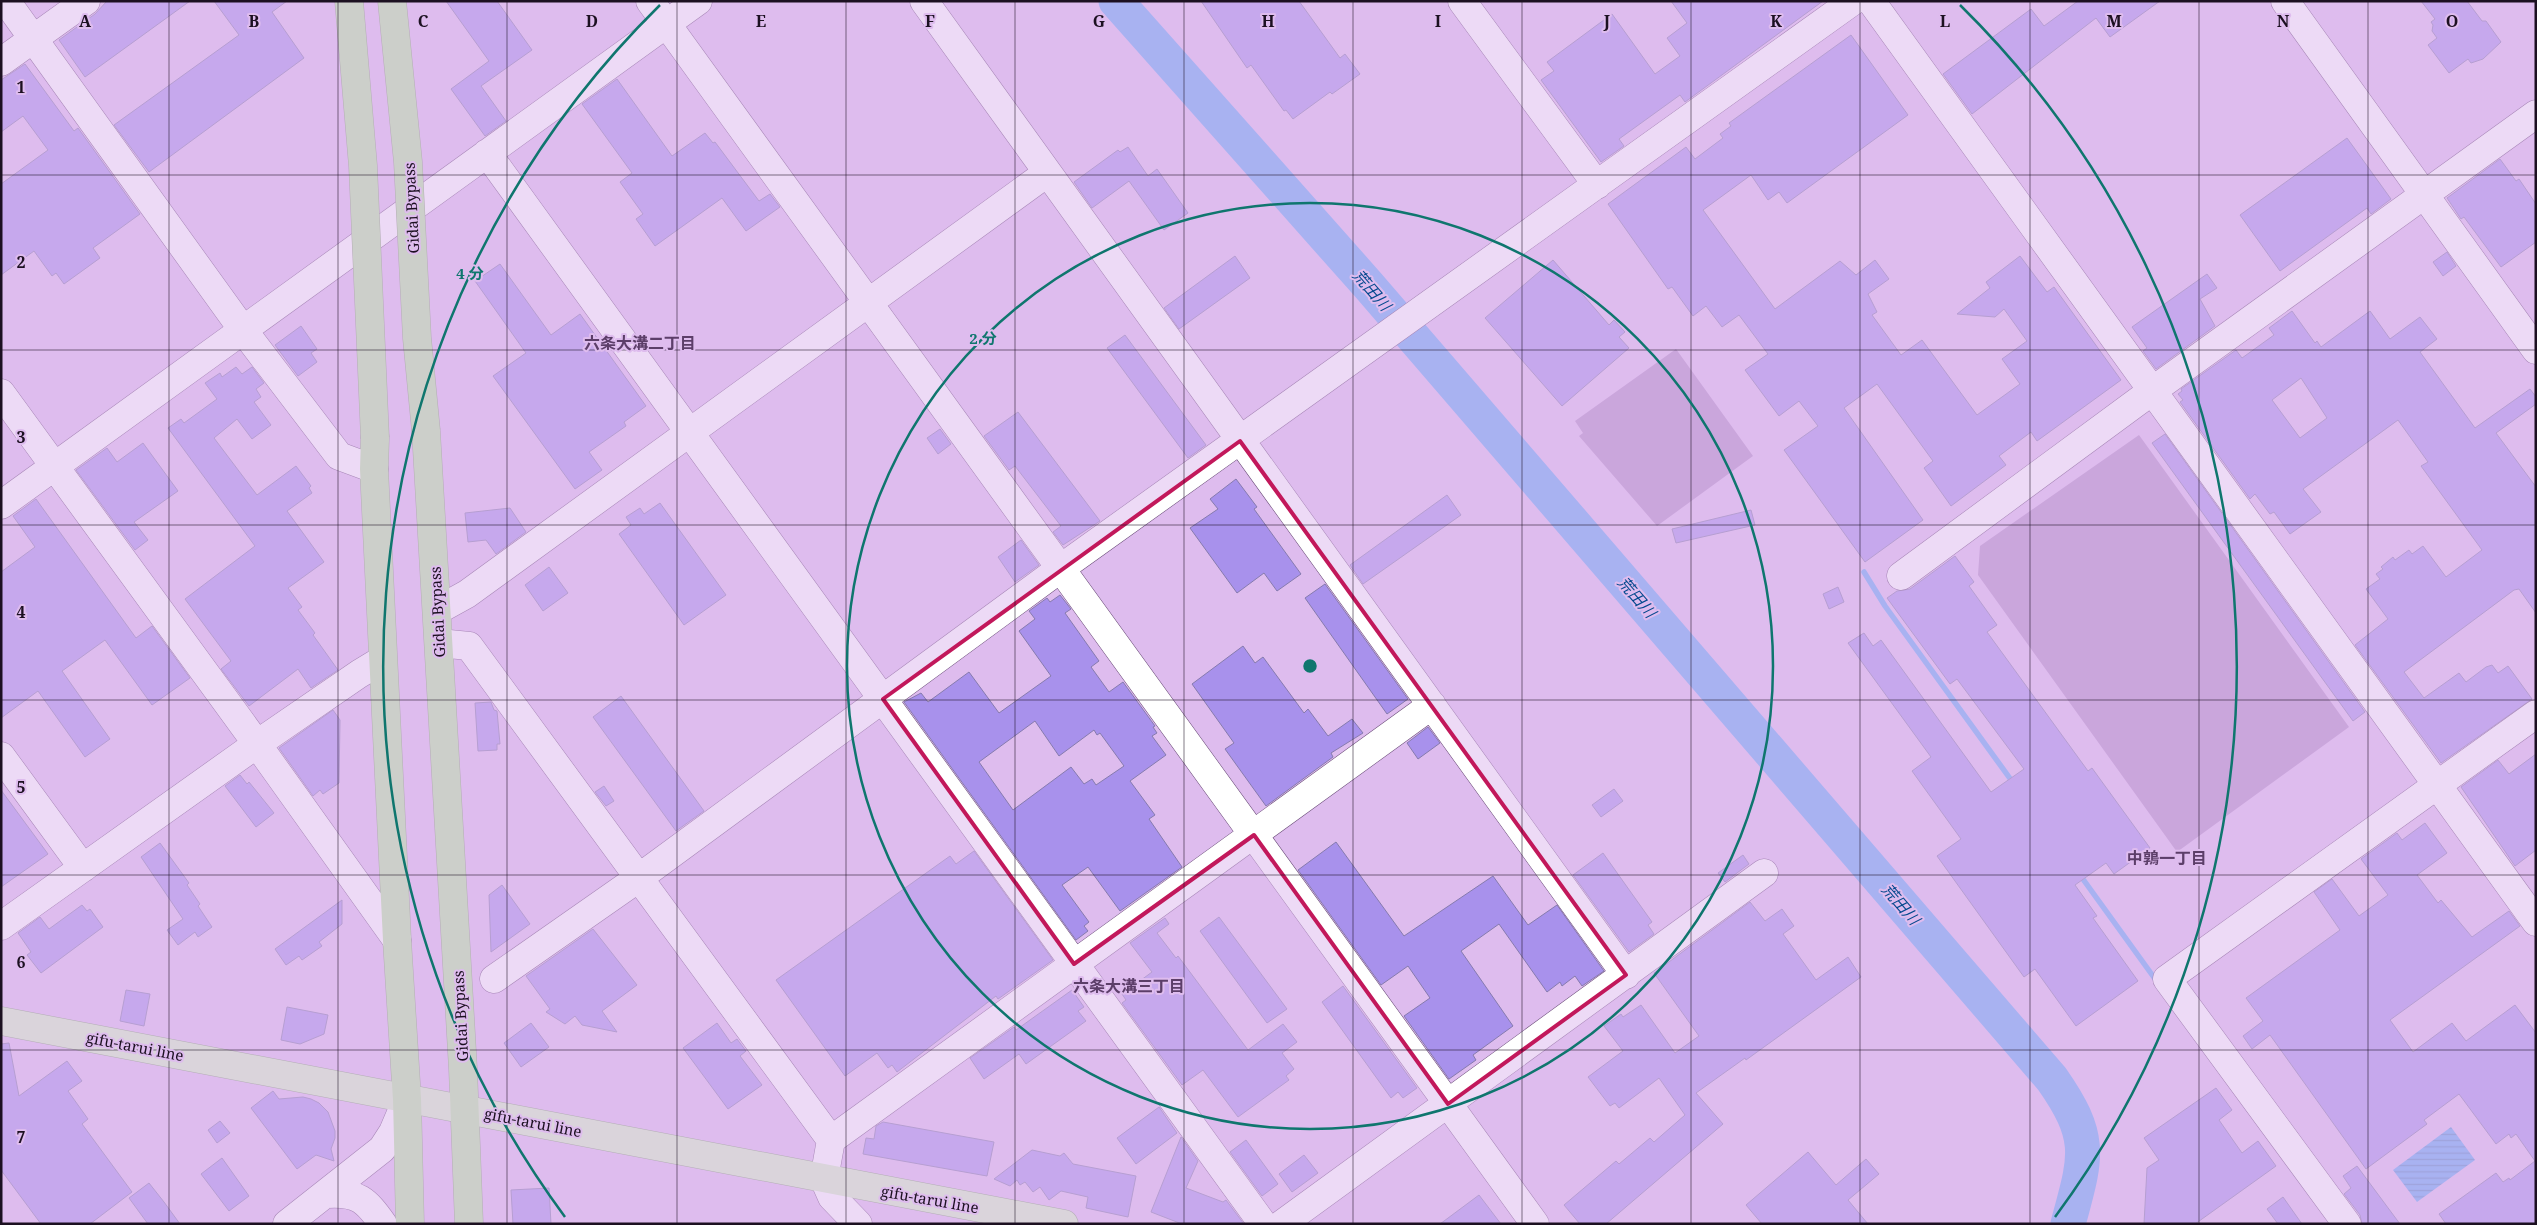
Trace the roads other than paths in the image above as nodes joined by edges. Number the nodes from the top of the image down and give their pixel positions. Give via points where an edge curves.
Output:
1 (6, 1) edge
2 (86, 1) edge
3 (349, 1) edge
4 (392, 1) edge
5 (650, 1) edge
6 (698, 1) edge
7 (924, 1) edge
8 (1462, 1) edge
9 (1853, 1) edge
10 (1871, 1) edge
11 (2285, 1) edge
12 (667, 24) junction
13 (33, 39) junction
14 (1, 62) edge
15 (2536, 114) edge
16 (487, 153) junction
17 (1048, 173) junction
18 (1597, 185) junction
19 (2424, 195) junction
20 (869, 301) junction
21 (243, 330) junction
22 (2536, 350) edge
23 (2152, 391) junction
24 (1, 393) edge
25 (689, 432) junction
26 (1240, 441) junction
27 (55, 467) junction
28 (374, 469) junction
29 (1, 505) edge
30 (1061, 568) junction
31 (1901, 576) dead end
32 (438, 610) junction
33 (439, 643) junction
34 (382, 660) junction
35 (883, 700) junction
36 (1432, 706) junction
37 (2536, 714) edge
38 (257, 744) junction
39 (1, 756) edge
40 (2436, 784) junction
41 (1254, 835) junction
42 (83, 868) junction
43 (1764, 874) dead end
44 (640, 877) junction
45 (2536, 922) edge
46 (1, 926) edge
47 (397, 940) junction
48 (1074, 964) junction
49 (1626, 975) junction
50 (494, 979) dead end
51 (1, 1021) edge
52 (407, 1099) junction
53 (1448, 1104) junction
54 (463, 1108) junction
55 (831, 1140) junction
56 (824, 1180) junction
57 (327, 1194) junction
58 (287, 1224) edge
59 (383, 1224) edge
60 (410, 1224) edge
61 (468, 1224) edge
62 (858, 1224) edge
63 (1064, 1224) edge
64 (1263, 1224) edge
65 (1282, 1224) edge
66 (1535, 1224) edge
67 (2347, 1224) edge

1 - 13 street
2 - 13 street
3 - 28 highway, bridge via 363,166
4 - 32 highway, Gidai Bypass, bridge via 408,162 417,338
5 - 12 street
6 - 12 street
7 - 17 street
8 - 18 street
9 - 18 street
10 - 23 street
11 - 19 street
12 - 16 street
12 - 20 street
13 - 14 street
13 - 21 street
15 - 19 street
16 - 21 street
16 - 25 street
17 - 20 street
17 - 26 street
18 - 26 street
19 - 22 street
19 - 23 street
20 - 25 street
20 - 30 street
21 - 27 street
21 - 28 street via 339,456
23 - 31 street
23 - 40 street
24 - 27 street
25 - 32 street via 466,594
25 - 35 street
26 - 30 street
26 - 36 street
27 - 29 street
27 - 38 street
28 - 34 highway
30 - 35 street
30 - 41 street
32 - 33 highway, Gidai Bypass
33 - 44 street via 469,646
33 - 54 highway, Gidai Bypass
34 - 38 street
34 - 47 highway
35 - 44 street
35 - 48 street
36 - 41 street
36 - 49 street
37 - 40 street
38 - 42 street
38 - 47 street
39 - 42 street
40 - 45 street
40 - 67 street via 2167,979
41 - 48 street
41 - 53 street
42 - 46 street
43 - 49 street
44 - 50 street
44 - 55 street
47 - 52 highway
48 - 55 street
48 - 64 street
49 - 53 street
51 - 52 main road, gifu-tarui line
52 - 54 main road, gifu-tarui line
52 - 57 street via 382,1149
52 - 60 highway
53 - 65 street
53 - 66 street
54 - 56 main road, gifu-tarui line
54 - 61 highway, Gidai Bypass
55 - 56 street
56 - 62 street via 832,1197
56 - 63 main road, gifu-tarui line
57 - 58 street
57 - 59 street via 360,1197

